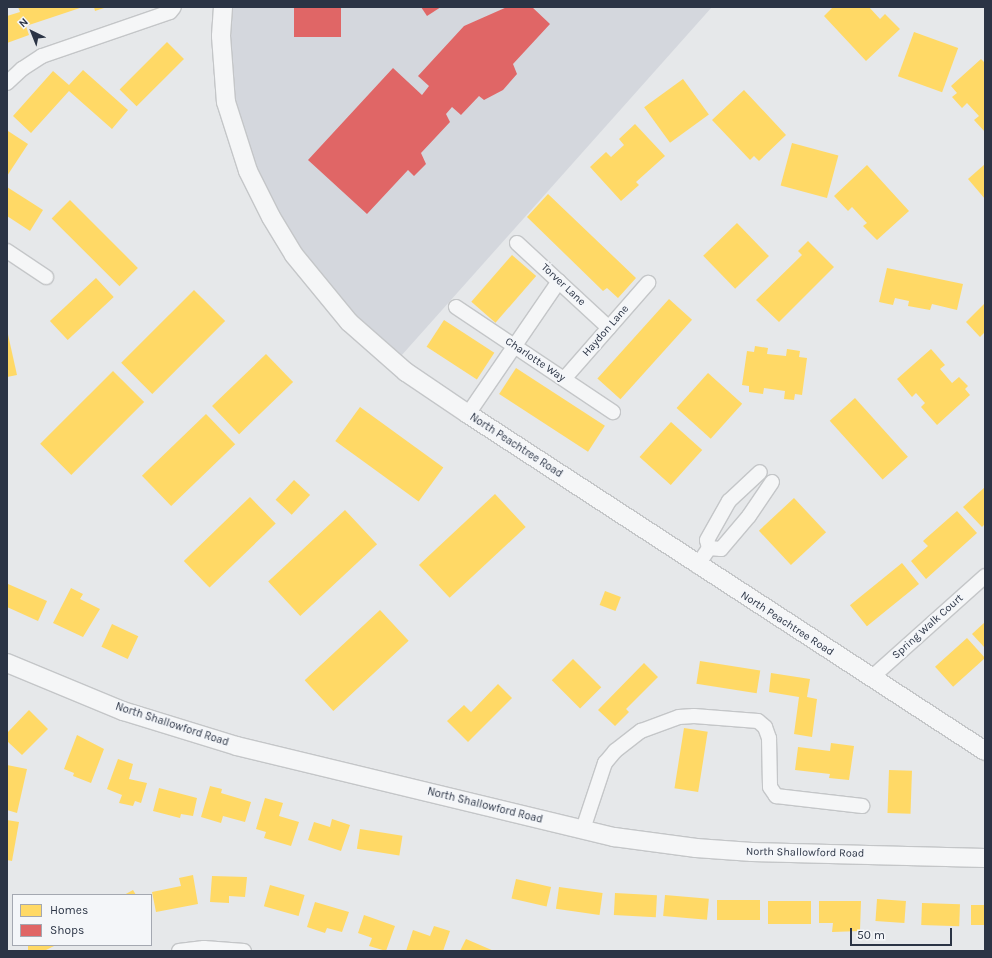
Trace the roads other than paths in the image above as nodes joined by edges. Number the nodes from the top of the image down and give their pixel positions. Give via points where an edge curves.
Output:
1 (174, 7) edge
2 (223, 7) edge
3 (7, 83) edge
4 (517, 243) dead end
5 (7, 251) edge
6 (46, 277) dead end
7 (559, 281) junction
8 (648, 283) dead end
9 (456, 307) dead end
10 (609, 328) junction
11 (514, 346) junction
12 (564, 379) junction
13 (613, 412) dead end
14 (468, 414) junction
15 (760, 472) dead end
16 (772, 482) dead end
17 (709, 548) junction
18 (697, 566) junction
19 (985, 576) edge
20 (7, 663) edge
21 (871, 678) junction
22 (985, 751) edge
23 (862, 806) dead end
24 (583, 829) junction
25 (984, 857) edge
26 (178, 951) edge
27 (244, 951) edge

1 - 3 street via 170,12 42,56
2 - 14 street, North Peachtree Road via 221,36 226,102 248,171 282,236 309,276 349,322 406,372
4 - 7 street, Torver Lane
5 - 6 street
7 - 10 street, Torver Lane
7 - 11 street
8 - 10 street, Haydon Lane
9 - 11 street, Charlotte Way
10 - 12 street, Haydon Lane
11 - 12 street, Charlotte Way
11 - 14 street
12 - 13 street, Charlotte Way
14 - 18 street, North Peachtree Road
15 - 17 street via 729,501 707,540
16 - 17 street via 749,516 721,549
17 - 18 street
18 - 21 street, North Peachtree Road
19 - 21 street, Spring Walk Court
20 - 24 street, North Shallowford Road via 123,711 229,744
21 - 22 street, North Peachtree Road
23 - 24 street via 776,796 770,787 769,738 765,727 758,721 687,717 641,731 615,751 604,763
24 - 25 street, North Shallowford Road via 649,843 696,848
26 - 27 street via 204,948

